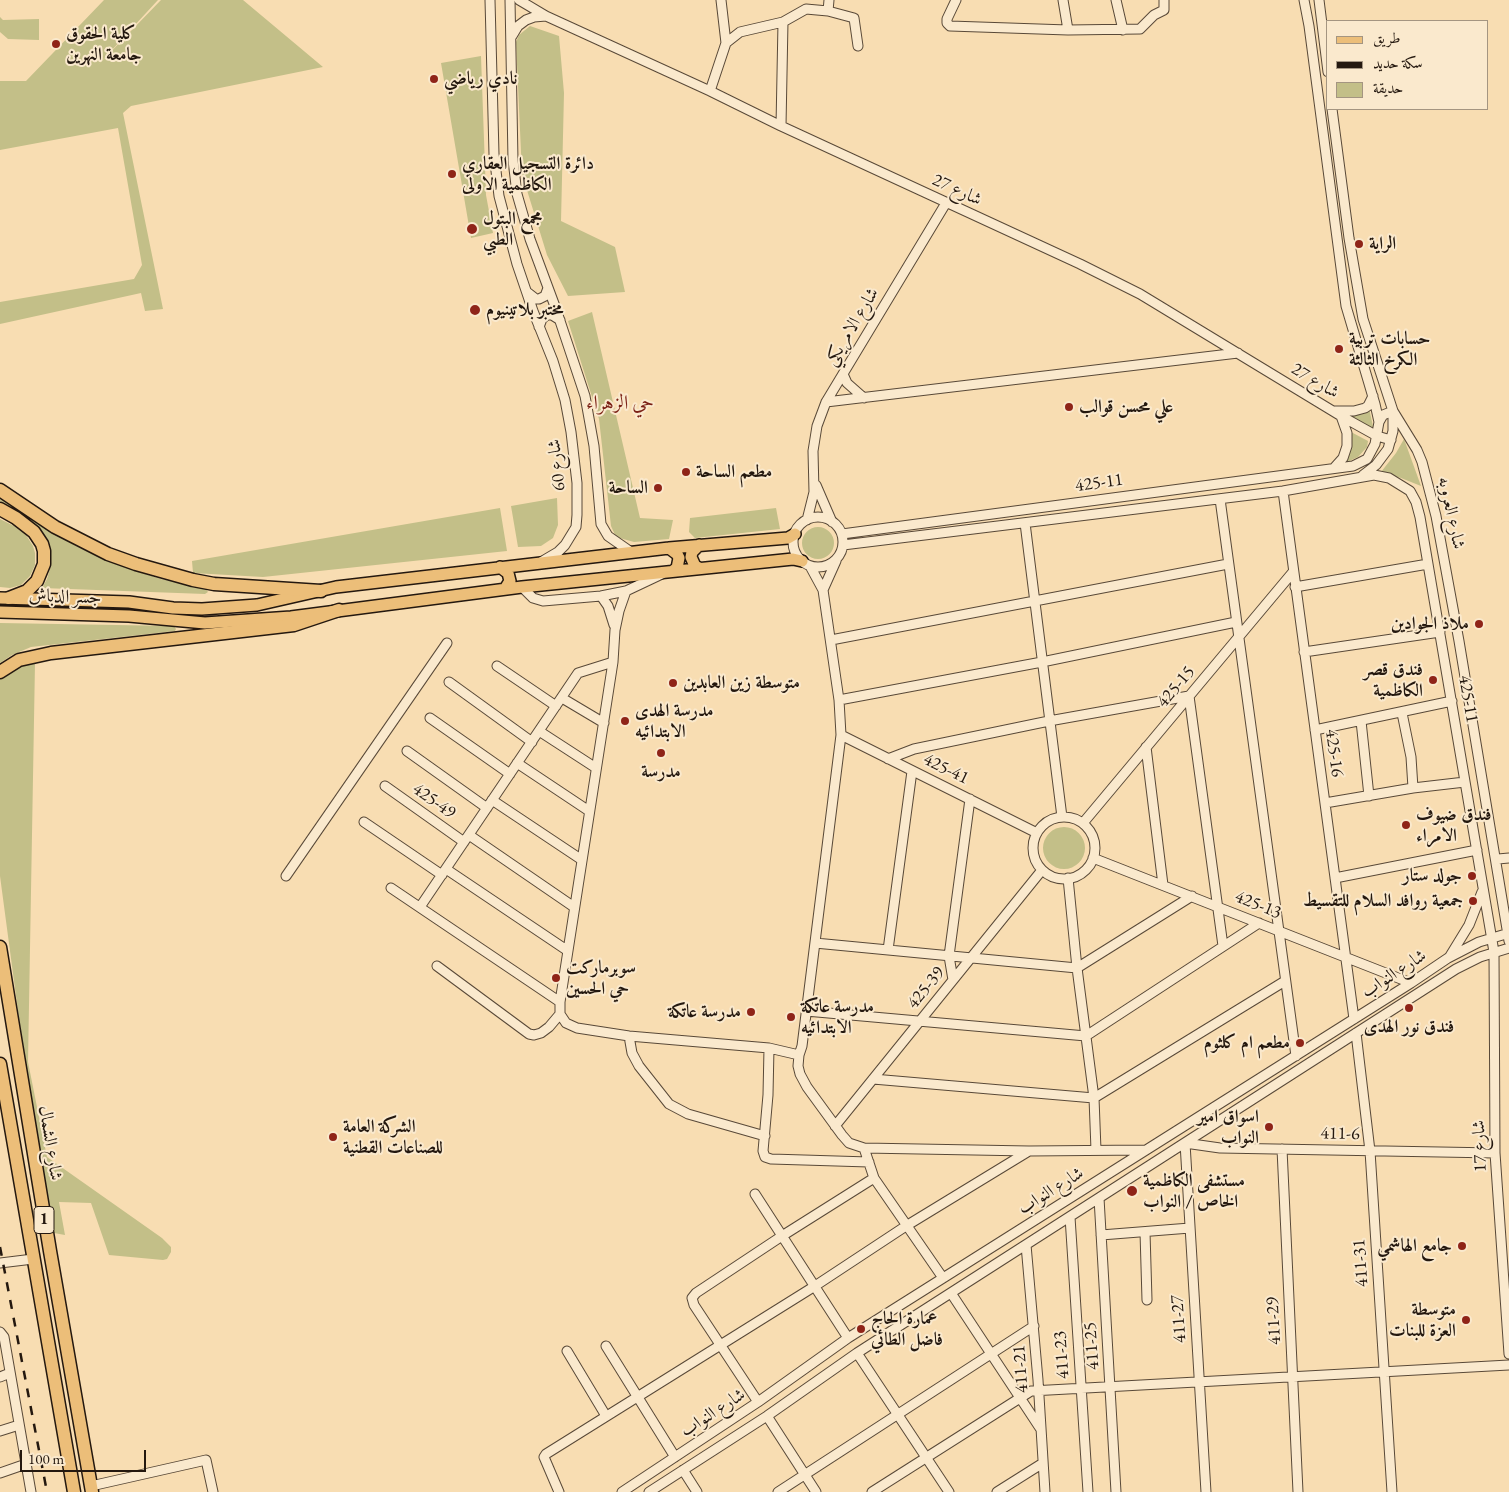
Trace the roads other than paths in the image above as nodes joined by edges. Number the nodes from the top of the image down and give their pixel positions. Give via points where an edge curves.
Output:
1 (490, 0) edge
2 (510, 0) edge
3 (519, 0) edge
4 (721, 0) edge
5 (829, 0) edge
6 (956, 0) edge
7 (1063, 0) edge
8 (1116, 0) edge
9 (1164, 0) edge
10 (1304, 0) edge
11 (1319, 0) edge
12 (828, 11) junction
13 (546, 16) junction
14 (782, 22) junction
15 (1068, 30) junction
16 (1123, 30) junction
17 (512, 36) junction
18 (726, 42) junction
19 (858, 46) dead end
20 (1326, 56) edge
21 (710, 91) junction
22 (1332, 110) edge
23 (781, 126) junction
24 (946, 203) junction
25 (548, 288) junction
26 (526, 290) junction
27 (560, 320) junction
28 (539, 327) junction
29 (1238, 353) junction
30 (844, 374) junction
31 (864, 398) junction
32 (1374, 400) junction
33 (826, 402) junction
34 (1392, 407) junction
35 (1338, 414) junction
36 (1379, 422) junction
37 (1377, 436) junction
38 (1391, 440) junction
39 (1334, 468) junction
40 (814, 477) junction
41 (1360, 477) junction
42 (0, 490) edge
43 (1283, 490) junction
44 (1220, 498) junction
45 (0, 509) edge
46 (807, 520) junction
47 (832, 522) junction
48 (1025, 523) junction
49 (794, 534) junction
50 (842, 534) junction
51 (699, 545) junction
52 (843, 545) junction
53 (669, 548) junction
54 (631, 552) junction
55 (838, 557) junction
56 (542, 562) junction
57 (806, 563) junction
58 (1228, 564) junction
59 (1428, 564) junction
60 (520, 565) junction
61 (500, 568) junction
62 (699, 568) junction
63 (670, 572) junction
64 (1293, 572) junction
65 (522, 587) junction
66 (1295, 587) junction
67 (505, 589) junction
68 (322, 590) junction
69 (823, 590) junction
70 (626, 591) junction
71 (600, 596) junction
72 (5, 598) edge
73 (1034, 602) junction
74 (332, 611) junction
75 (0, 612) edge
76 (1236, 622) junction
77 (615, 630) junction
78 (1440, 632) junction
79 (1238, 638) junction
80 (831, 640) junction
81 (447, 643) dead end
82 (1304, 652) junction
83 (613, 662) junction
84 (1042, 662) junction
85 (497, 666) dead end
86 (0, 672) edge
87 (449, 682) dead end
88 (1190, 696) junction
89 (839, 700) junction
90 (559, 702) junction
91 (1452, 702) junction
92 (1402, 712) junction
93 (430, 718) dead end
94 (1049, 721) junction
95 (1360, 721) junction
96 (604, 723) junction
97 (1315, 730) junction
98 (539, 731) junction
99 (840, 735) junction
100 (532, 742) junction
101 (1146, 747) junction
102 (406, 751) dead end
103 (888, 759) junction
104 (517, 763) junction
105 (596, 768) junction
106 (912, 771) junction
107 (510, 774) junction
108 (1465, 782) junction
109 (385, 786) dead end
110 (1413, 788) junction
111 (1369, 796) junction
112 (970, 800) junction
113 (1325, 803) junction
114 (490, 804) junction
115 (589, 811) junction
116 (1062, 817) junction
117 (364, 822) dead end
118 (1083, 823) junction
119 (1037, 833) junction
120 (466, 838) junction
121 (1477, 850) junction
122 (1093, 858) junction
123 (1509, 858) edge
124 (1498, 859) dead end
125 (582, 860) junction
126 (1042, 870) junction
127 (444, 872) junction
128 (286, 876) dead end
129 (1068, 878) junction
130 (1335, 878) junction
131 (1163, 885) junction
132 (391, 888) dead end
133 (1483, 889) junction
134 (1192, 896) junction
135 (1217, 906) junction
136 (420, 907) junction
137 (574, 907) junction
138 (1259, 923) junction
139 (1278, 931) junction
140 (1508, 936) edge
141 (1492, 937) junction
142 (815, 943) junction
143 (1223, 946) junction
144 (0, 948) edge
145 (1509, 948) edge
146 (888, 950) junction
147 (568, 951) junction
148 (1494, 952) junction
149 (949, 956) junction
150 (972, 957) junction
151 (1346, 957) junction
152 (1448, 958) junction
153 (437, 966) dead end
154 (1077, 968) junction
155 (953, 980) junction
156 (1285, 981) junction
157 (1411, 983) junction
158 (560, 1002) junction
159 (806, 1011) junction
160 (560, 1014) junction
161 (1354, 1019) junction
162 (920, 1021) junction
163 (1356, 1033) junction
164 (629, 1036) junction
165 (1086, 1036) junction
166 (769, 1048) junction
167 (799, 1055) junction
168 (1296, 1056) junction
169 (0, 1064) edge
170 (873, 1080) junction
171 (1094, 1098) junction
172 (835, 1126) junction
173 (765, 1136) junction
174 (1184, 1143) junction
175 (864, 1148) junction
176 (1282, 1149) junction
177 (1096, 1150) junction
178 (1146, 1150) junction
179 (1370, 1150) junction
180 (1030, 1151) junction
181 (1495, 1153) junction
182 (868, 1162) junction
183 (874, 1178) junction
184 (755, 1194) dead end
185 (1099, 1198) junction
186 (1070, 1217) junction
187 (906, 1226) junction
188 (1190, 1228) junction
189 (1145, 1232) junction
190 (1101, 1235) junction
191 (782, 1236) junction
192 (1026, 1245) junction
193 (33, 1259) junction
194 (0, 1262) edge
195 (943, 1278) junction
196 (816, 1286) junction
197 (951, 1293) junction
198 (1147, 1300) dead end
199 (1034, 1326) junction
200 (0, 1332) edge
201 (848, 1338) junction
202 (720, 1345) junction
203 (606, 1346) dead end
204 (567, 1351) dead end
205 (857, 1353) junction
206 (991, 1354) junction
207 (1509, 1354) edge
208 (1509, 1365) edge
209 (1384, 1372) junction
210 (10, 1374) junction
211 (1293, 1376) junction
212 (0, 1378) edge
213 (1199, 1382) junction
214 (1111, 1386) junction
215 (1081, 1388) junction
216 (1038, 1390) junction
217 (638, 1396) junction
218 (1020, 1397) junction
219 (758, 1402) junction
220 (898, 1414) junction
221 (606, 1416) junction
222 (767, 1416) junction
223 (19, 1425) junction
224 (1041, 1430) junction
225 (0, 1431) edge
226 (675, 1457) junction
227 (926, 1457) junction
228 (1043, 1463) junction
229 (26, 1464) junction
230 (683, 1470) junction
231 (0, 1473) edge
232 (805, 1475) junction
233 (92, 1489) edge
234 (31, 1492) edge
235 (74, 1492) edge
236 (213, 1492) edge
237 (559, 1492) edge
238 (622, 1492) edge
239 (648, 1492) edge
240 (697, 1492) edge
241 (778, 1492) edge
242 (816, 1492) edge
243 (872, 1492) edge
244 (949, 1492) edge
245 (997, 1492) edge
246 (1045, 1492) edge
247 (1088, 1492) edge
248 (1116, 1492) edge
249 (1206, 1492) edge
250 (1298, 1492) edge
251 (1392, 1492) edge

1 - 26 street, شارع 60 via 494,154 499,196
2 - 17 street
3 - 13 street, شارع 27
4 - 18 street
5 - 12 street
6 - 15 street via 947,19 950,26
7 - 15 street
8 - 16 street
9 - 16 street via 1164,10 1140,29
10 - 32 street via 1346,306
11 - 20 street
12 - 14 street via 806,10
12 - 19 street via 854,18
13 - 17 street via 526,20
13 - 21 street, شارع 27
14 - 18 street via 740,32
14 - 23 street
15 - 16 street
17 - 25 street via 517,194
18 - 21 street
21 - 23 street, شارع 27
22 - 34 street, شارع العروبه via 1358,297
23 - 24 street, شارع 27
24 - 29 street, شارع 27 via 1140,294
24 - 30 street, شارع الامريكي
25 - 26 street via 540,299
25 - 27 street
26 - 28 street, شارع 60
27 - 28 street via 547,315
27 - 54 street via 592,426 600,524 608,536
28 - 56 street, شارع 60 via 565,400 577,483 576,527 565,545
29 - 31 street
29 - 35 street, شارع 27
30 - 31 street via 847,383
30 - 33 street, شارع الامريكي
31 - 33 street
32 - 34 street via 1379,408
32 - 35 street via 1365,408
32 - 36 street
33 - 40 street, شارع الامريكي via 817,426 813,451
34 - 36 street
34 - 38 street, 425-11
34 - 140 street, شارع العروبه via 1422,462 1436,516
35 - 37 street, شارع 27
35 - 39 street via 1347,433 1347,446 1343,458
36 - 37 street
37 - 38 street, شارع 27
37 - 39 street, 425-11 via 1371,453 1361,463
38 - 41 street, 425-11 via 1383,458
39 - 50 street, 425-11
40 - 46 street, شارع الامريكي
40 - 47 street, شارع الامريكي
41 - 43 street, 425-11
41 - 59 street, 425-11 via 1389,478 1410,491 1416,502
42 - 68 highway via 55,527 136,564 214,584
43 - 44 street, 425-11
43 - 64 street, 425-16
44 - 48 street, 425-11
44 - 58 street
45 - 72 highway via 34,532 44,551 44,564 37,581 26,591
46 - 47 street via 824,518
46 - 49 street
47 - 50 street
48 - 52 street, 425-11
48 - 73 street
49 - 51 main road, جسر الدباش via 788,538
49 - 57 street via 794,549
50 - 52 street
51 - 53 main road, جسر الدباش
51 - 62 main road via 691,557
52 - 55 street
53 - 54 main road, جسر الدباش
53 - 63 main road via 679,558 677,568
54 - 56 main road, جسر الدباش
55 - 57 street via 826,566
55 - 69 street
56 - 60 main road, جسر الدباش
57 - 62 main road, جسر الدباش via 793,559
57 - 69 street
58 - 73 street
58 - 76 street
59 - 66 street
59 - 78 street, 425-11
60 - 61 main road, جسر الدباش
60 - 65 main road via 516,577
61 - 67 main road via 508,572 510,581
61 - 68 main road, جسر الدباش
62 - 63 main road, جسر الدباش
63 - 65 main road, جسر الدباش
63 - 70 street
64 - 66 street, 425-16
64 - 79 street, 425-15
65 - 67 main road, جسر الدباش
65 - 71 street via 533,598 543,601
66 - 82 street, 425-16
67 - 74 main road, جسر الدباش
68 - 72 main road, جسر الدباش via 257,605 202,609 128,602
68 - 74 main road via 331,600 329,609
69 - 80 street
70 - 71 street
70 - 77 street
71 - 77 street via 610,612
73 - 80 street
73 - 84 street
74 - 75 main road, جسر الدباش via 205,623 129,616
74 - 86 highway via 294,625 51,653 19,660
76 - 79 street
76 - 84 street
77 - 83 street
78 - 82 street
78 - 91 street, 425-11
79 - 88 street, 425-15
79 - 139 street
80 - 89 street
81 - 128 street
82 - 97 street, 425-16
83 - 90 street via 578,673
83 - 96 street
84 - 89 street
84 - 94 street
85 - 90 street
87 - 100 street
88 - 94 street
88 - 101 street, 425-15
88 - 135 street
89 - 99 street
90 - 96 street
90 - 98 street
91 - 92 street
91 - 108 street, 425-11
92 - 95 street
92 - 110 street
93 - 107 street
94 - 103 street via 914,749
94 - 116 street
95 - 97 street
95 - 111 street
96 - 105 street
97 - 113 street, 425-16
98 - 100 street
98 - 105 street
99 - 103 street, 425-41
99 - 142 street
100 - 104 street
101 - 118 street, 425-15
101 - 131 street
102 - 114 street
103 - 106 street, 425-41
104 - 107 street
104 - 115 street
105 - 115 street
106 - 112 street, 425-41
106 - 146 street
107 - 114 street
108 - 110 street
108 - 121 street, 425-11
109 - 120 street, 425-49
110 - 111 street
111 - 113 street
112 - 119 street, 425-41
112 - 149 street
113 - 130 street, 425-16
114 - 120 street
114 - 125 street
115 - 125 street
116 - 118 street
116 - 119 street via 1052,819
117 - 127 street
118 - 122 street via 1094,839
119 - 126 street via 1033,852
120 - 127 street
120 - 137 street, 425-49
121 - 130 street
121 - 133 street, 425-11
122 - 129 street via 1088,868
122 - 131 street, 425-13
123 - 124 street
125 - 137 street
126 - 129 street via 1059,878
126 - 150 street, 425-39
127 - 136 street
127 - 147 street
129 - 154 street
130 - 151 street, 425-16
131 - 134 street, 425-13
132 - 136 street
133 - 141 street, 425-11
133 - 152 street via 1469,925
134 - 135 street, 425-13
134 - 154 street
135 - 138 street, 425-13
135 - 143 street
136 - 158 street
137 - 147 street
138 - 139 street, 425-13
138 - 143 street
139 - 151 street, 425-13
139 - 156 street
140 - 141 street, شارع النواب
141 - 148 street, شارع 17
141 - 152 street, شارع النواب
142 - 146 street
142 - 159 street
143 - 165 street
144 - 233 highway, شارع الشمال / 1
145 - 148 street, شارع النواب
146 - 149 street
147 - 158 street
148 - 163 street, شارع النواب via 1456,969
148 - 181 street, شارع 17
149 - 150 street
149 - 155 street
150 - 154 street
150 - 155 street, 425-39
151 - 157 street, 425-13
151 - 161 street, 425-16
152 - 157 street, شارع النواب
153 - 160 street via 529,1034 541,1033
154 - 165 street
155 - 162 street, 425-39
156 - 168 street
156 - 171 street
157 - 161 street, شارع النواب
158 - 160 street
159 - 162 street
159 - 167 street
160 - 164 street via 566,1023 577,1028
161 - 168 street, شارع النواب
162 - 165 street
162 - 170 street, 425-39
163 - 174 street, شارع النواب
163 - 179 street, 411-31
164 - 166 street
164 - 173 street via 632,1053 639,1066 669,1104 688,1114
165 - 171 street
166 - 167 street
166 - 173 street
167 - 172 street via 800,1074
168 - 178 street, شارع النواب
169 - 193 highway, شارع الشمال / 1
170 - 171 street
170 - 172 street, 425-39
171 - 177 street
172 - 175 street via 849,1143
173 - 182 street via 765,1157 771,1159
174 - 176 street, 411-6 via 1220,1148
174 - 185 street, شارع النواب
174 - 188 street, 411-27
175 - 180 street
175 - 182 street
176 - 179 street, 411-6
176 - 211 street, 411-29
177 - 178 street
177 - 180 street
178 - 195 street, شارع النواب
179 - 181 street, 411-6
179 - 209 street, 411-31
180 - 187 street
181 - 207 street, شارع 17
182 - 183 street
183 - 187 street
183 - 191 street
184 - 191 street
185 - 186 street, شارع النواب
185 - 190 street, 411-25
186 - 192 street, شارع النواب
186 - 215 street, 411-23
187 - 195 street
187 - 196 street
188 - 189 street
188 - 213 street, 411-27
189 - 190 street
189 - 198 street
190 - 214 street, 411-25
191 - 196 street
191 - 202 street via 692,1298
192 - 197 street, شارع النواب
192 - 199 street, 411-21
193 - 194 street
193 - 235 highway, شارع الشمال / 1
195 - 201 street, شارع النواب
196 - 201 street
196 - 202 street
197 - 205 street, شارع النواب
197 - 206 street
199 - 206 street
199 - 216 street, 411-21
200 - 210 street via 4,1337
201 - 219 street, شارع النواب
202 - 217 street
202 - 219 street
203 - 217 street
204 - 221 street
205 - 220 street
205 - 222 street, شارع النواب
206 - 218 street
206 - 220 street
208 - 209 street
209 - 211 street
209 - 251 street, 411-31
210 - 212 street
210 - 223 street
211 - 213 street
211 - 250 street, 411-29
213 - 214 street
213 - 249 street, 411-27
214 - 215 street
214 - 248 street, 411-25
215 - 216 street
215 - 247 street, 411-23
216 - 218 street
216 - 224 street, 411-21
217 - 221 street
217 - 226 street
218 - 224 street
218 - 227 street
219 - 226 street, شارع النواب
220 - 227 street
220 - 232 street
221 - 237 street via 544,1457
222 - 230 street, شارع النواب
222 - 232 street
223 - 225 street
223 - 229 street
224 - 228 street, 411-21
226 - 238 street, شارع النواب
227 - 243 street
227 - 244 street
228 - 245 street
228 - 246 street, 411-21
229 - 231 street
229 - 234 street
230 - 239 street, شارع النواب
230 - 240 street
232 - 241 street
232 - 242 street
233 - 236 street via 206,1460

